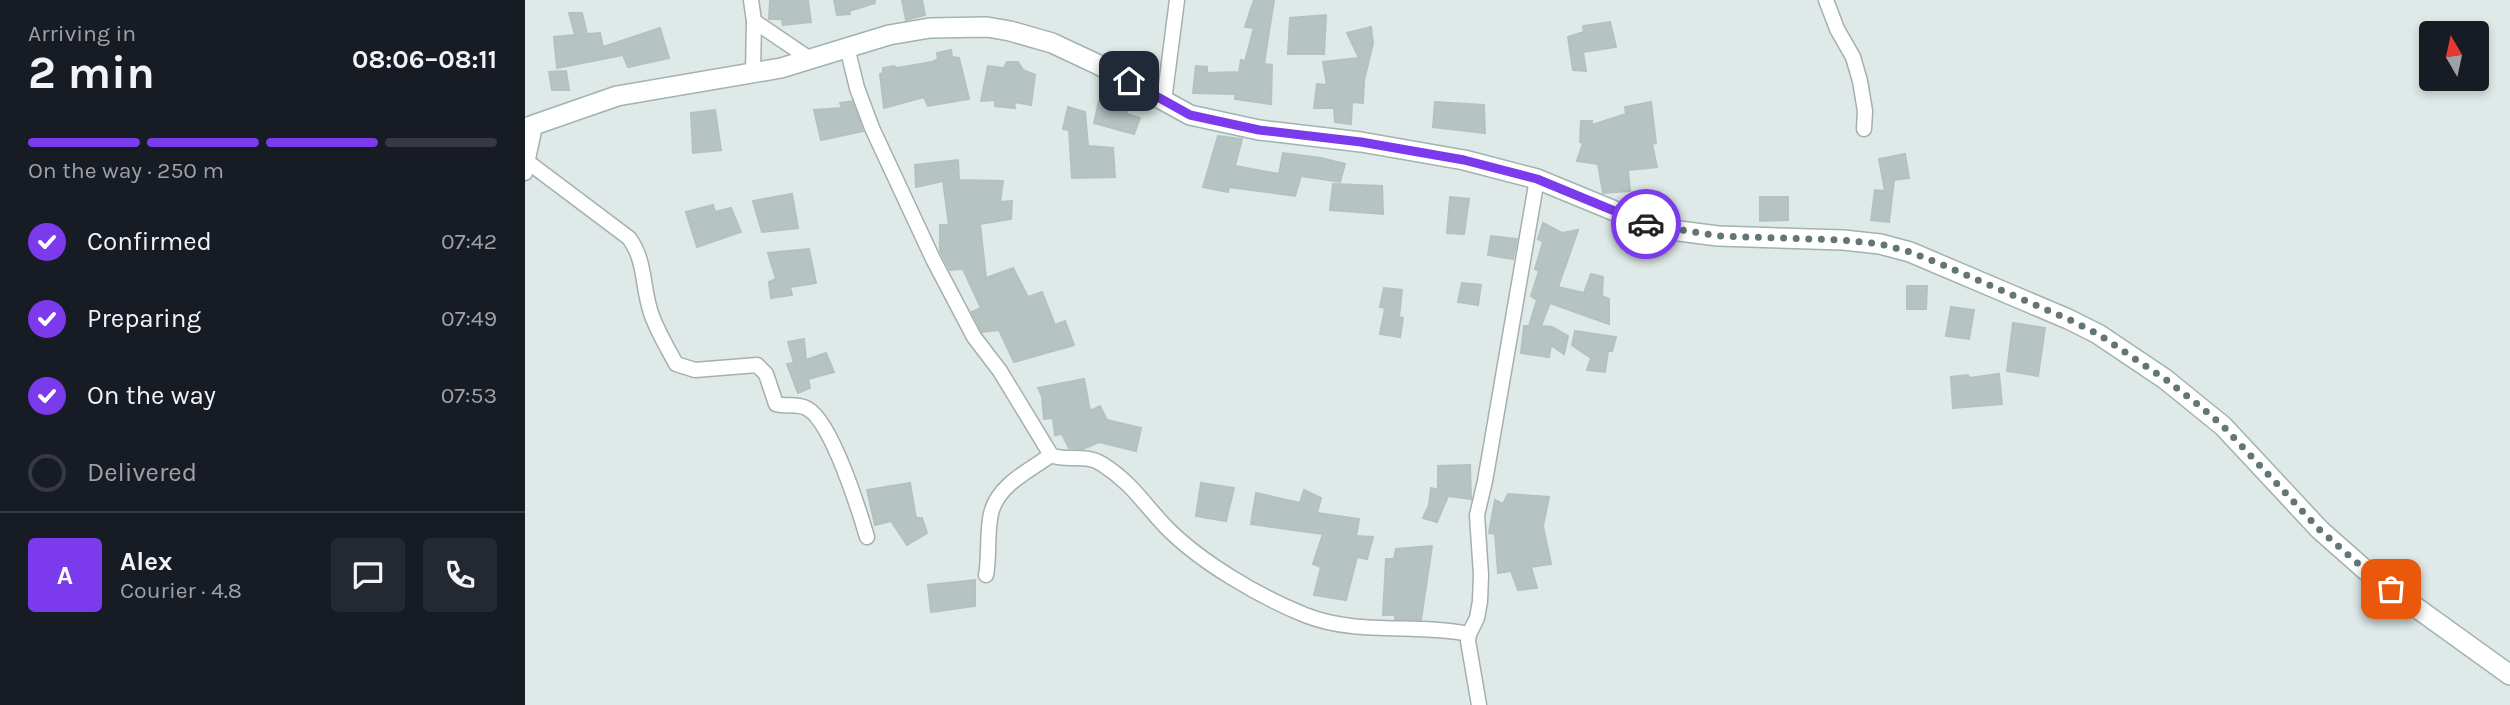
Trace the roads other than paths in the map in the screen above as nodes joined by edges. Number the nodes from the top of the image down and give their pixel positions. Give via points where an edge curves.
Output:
1 (751, 0) edge
2 (1177, 0) edge
3 (1826, 0) edge
4 (754, 22) junction
5 (847, 47) junction
6 (810, 59) junction
7 (753, 72) junction
8 (1164, 102) junction
9 (530, 127) edge
10 (1864, 129) dead end
11 (527, 168) edge
12 (1537, 179) junction
13 (1051, 455) junction
14 (867, 537) dead end
15 (986, 575) dead end
16 (1469, 634) junction
17 (2510, 675) edge
18 (1479, 705) edge

1 - 4 street
2 - 8 street
3 - 10 street via 1853,57 1865,111
4 - 6 street
4 - 7 street
5 - 6 main road
5 - 8 main road via 930,28 1010,31 1052,43 1100,65
5 - 13 street via 872,128 933,259 974,337 1000,370
6 - 7 main road
7 - 9 main road via 617,96
8 - 12 main road via 1190,115 1244,128 1361,142 1464,160
9 - 11 street
11 - 14 street via 636,247 650,311 676,364 695,370 757,365 766,374 776,404 813,412 828,432
12 - 16 street via 1478,502 1480,601
12 - 17 main road via 1656,228 1718,236 1843,240 1910,252 2098,334 2223,426 2320,530 2371,575
13 - 15 street via 997,499 991,512
13 - 16 street via 1099,461 1125,479 1191,550 1305,615 1363,628
16 - 18 street

